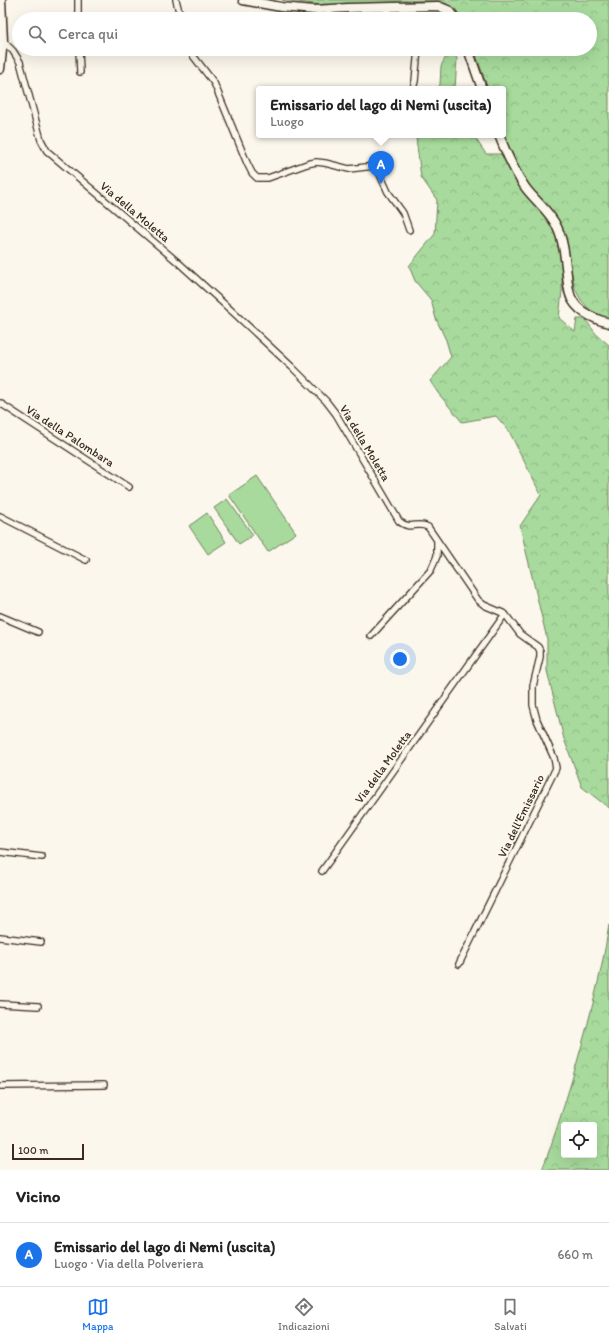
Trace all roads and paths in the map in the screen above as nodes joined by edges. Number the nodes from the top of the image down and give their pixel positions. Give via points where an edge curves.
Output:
1 (1, 0) edge
2 (78, 0) edge
3 (176, 0) edge
4 (243, 0) edge
5 (383, 7) junction
6 (78, 12) edge
7 (179, 12) edge
8 (388, 12) edge
9 (451, 12) edge
10 (3, 41) junction
11 (12, 50) edge
12 (17, 56) edge
13 (79, 56) edge
14 (194, 56) edge
15 (417, 56) edge
16 (470, 56) edge
17 (0, 69) edge
18 (80, 72) dead end
19 (414, 86) edge
20 (481, 86) edge
21 (500, 138) edge
22 (409, 230) dead end
23 (609, 323) edge
24 (0, 403) edge
25 (129, 487) dead end
26 (0, 516) edge
27 (437, 540) junction
28 (86, 560) dead end
29 (505, 614) junction
30 (0, 616) edge
31 (38, 632) dead end
32 (371, 636) dead end
33 (0, 852) edge
34 (42, 857) dead end
35 (322, 870) dead end
36 (0, 937) edge
37 (41, 942) dead end
38 (460, 964) dead end
39 (0, 1004) edge
40 (38, 1006) dead end
41 (104, 1085) dead end
42 (0, 1086) edge

1 - 10 street
2 - 6 street
3 - 7 street
4 - 5 street via 314,10
5 - 8 street
5 - 9 street via 438,6
10 - 11 street, Via della Moletta
10 - 17 street
12 - 27 street, Via della Moletta via 41,140 47,151 180,264 292,367 336,414 399,521 406,526 424,525
13 - 18 street
14 - 22 street via 214,82 246,162 256,177 268,178 316,162 349,170 374,166 403,213
15 - 19 street
16 - 20 street
21 - 23 street via 520,179 547,211 557,228 572,300 584,312
24 - 25 street, Via della Palombara
26 - 28 street
27 - 29 street, Via della Moletta via 479,601
27 - 32 street via 437,556 431,570
29 - 35 street, Via della Moletta
29 - 38 street, Via dell'Emissario via 520,634 540,651 533,686 533,705 556,768
30 - 31 street
33 - 34 street
36 - 37 street
39 - 40 street
41 - 42 street

